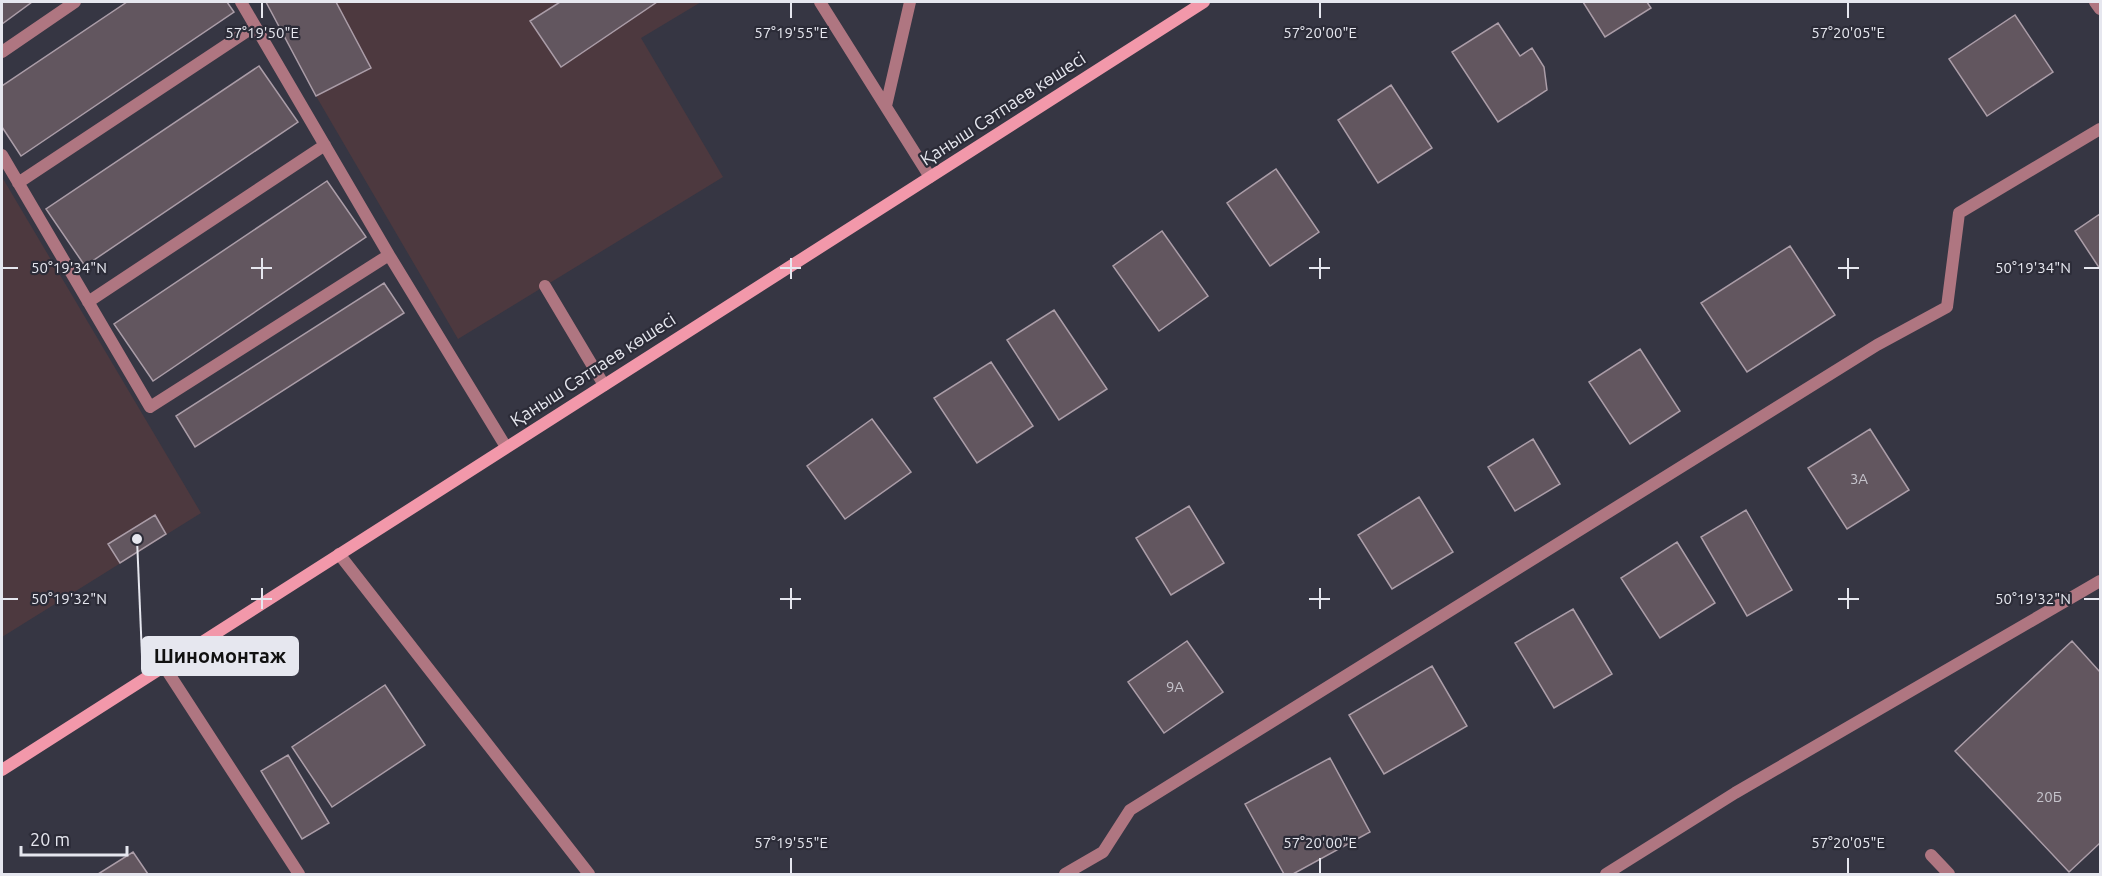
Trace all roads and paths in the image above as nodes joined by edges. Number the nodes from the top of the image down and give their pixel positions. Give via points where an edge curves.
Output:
1 (75, 2) edge
2 (241, 2) edge
3 (820, 2) edge
4 (910, 2) edge
5 (1204, 2) edge
6 (2095, 2) edge
7 (2100, 9) edge
8 (255, 26) junction
9 (2, 52) edge
10 (886, 106) junction
11 (2100, 129) edge
12 (325, 145) junction
13 (2, 155) edge
14 (930, 177) junction
15 (18, 183) junction
16 (389, 255) junction
17 (544, 286) dead end
18 (88, 302) junction
19 (604, 385) junction
20 (506, 447) junction
21 (339, 554) junction
22 (2100, 581) edge
23 (164, 666) junction
24 (2, 770) edge
25 (1931, 855) dead end
26 (299, 874) edge
27 (589, 874) edge
28 (1065, 874) edge
29 (1606, 874) edge
30 (1948, 874) edge

1 - 9 lane
2 - 8 lane
3 - 10 lane
4 - 10 lane
5 - 14 street, Қаныш Сәтпаев көшесі
6 - 7 lane
8 - 12 lane
8 - 15 lane
10 - 14 lane
11 - 28 lane via 1959,213 1947,307 1877,345 1130,810 1103,852
12 - 16 lane
12 - 18 lane
13 - 15 lane
14 - 19 street, Қаныш Сәтпаев көшесі
15 - 18 lane
16 - 18 lane via 150,407
16 - 20 lane
17 - 19 lane
19 - 20 street, Қаныш Сәтпаев көшесі
20 - 21 street, Қаныш Сәтпаев көшесі
21 - 23 street, Қаныш Сәтпаев көшесі
21 - 27 lane
22 - 29 lane via 1735,793
23 - 24 street, Қаныш Сәтпаев көшесі
23 - 26 lane
25 - 30 lane

